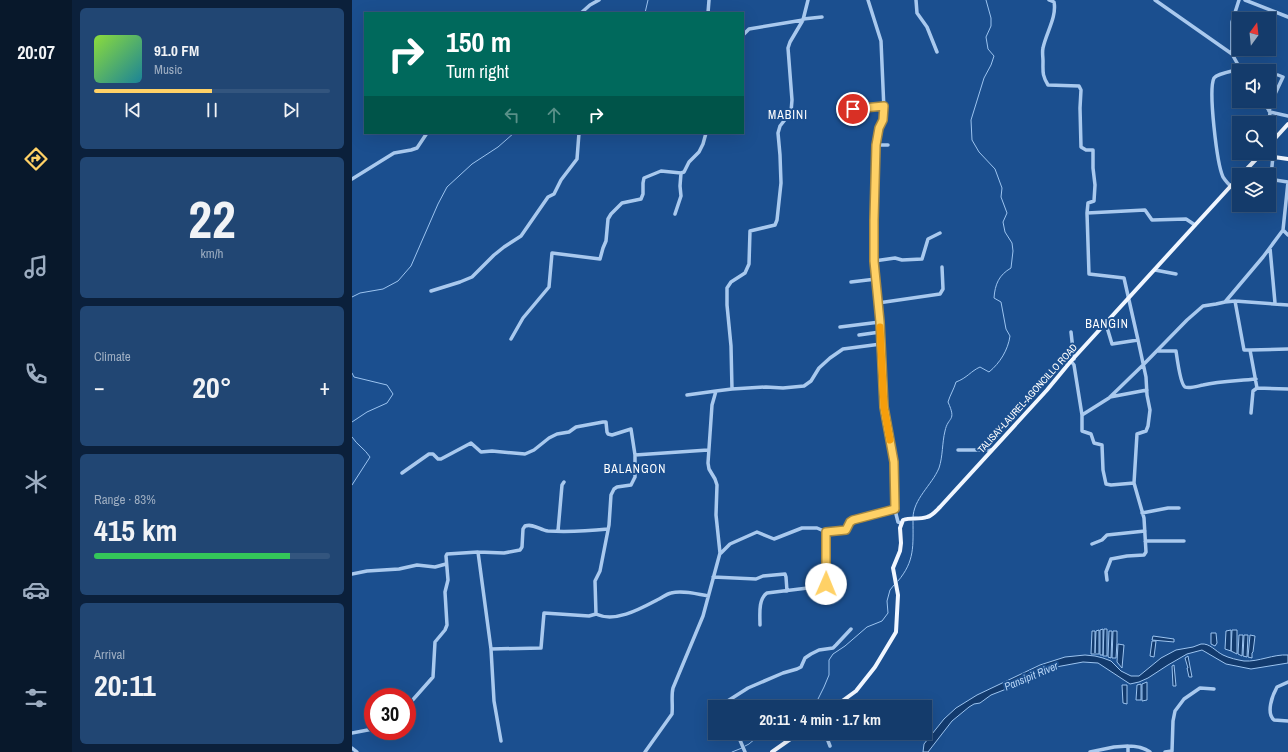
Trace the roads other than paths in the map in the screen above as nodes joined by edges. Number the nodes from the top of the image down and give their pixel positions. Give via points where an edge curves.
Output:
1 (599, 0) edge
2 (709, 0) edge
3 (808, 0) edge
4 (868, 0) edge
5 (916, 0) edge
6 (1049, 0) edge
7 (1155, 0) edge
8 (1239, 0) edge
9 (1245, 0) edge
10 (582, 12) edge
11 (708, 12) edge
12 (1235, 12) edge
13 (822, 18) dead end
14 (1288, 18) edge
15 (803, 19) junction
16 (744, 35) edge
17 (937, 52) dead end
18 (1232, 54) edge
19 (1232, 72) edge
20 (1278, 74) dead end
21 (884, 106) junction
22 (1267, 108) edge
23 (843, 110) dead end
24 (1270, 112) junction
25 (1270, 116) edge
26 (1288, 116) edge
27 (1288, 124) edge
28 (426, 134) edge
29 (579, 134) edge
30 (706, 134) edge
31 (1276, 137) edge
32 (876, 145) junction
33 (888, 145) dead end
34 (1276, 157) edge
35 (1288, 159) edge
36 (1255, 160) edge
37 (1273, 160) edge
38 (1248, 168) edge
39 (681, 173) junction
40 (352, 179) edge
41 (1231, 186) joint
42 (675, 214) dead end
43 (1087, 214) junction
44 (1195, 225) junction
45 (1283, 230) junction
46 (940, 233) dead end
47 (1288, 235) edge
48 (1270, 248) junction
49 (874, 261) junction
50 (942, 267) dead end
51 (1155, 270) junction
52 (1176, 274) dead end
53 (876, 279) junction
54 (851, 282) dead end
55 (431, 290) dead end
56 (1128, 300) junction
57 (1235, 301) junction
58 (1225, 302) junction
59 (878, 303) junction
60 (1275, 303) junction
61 (1288, 305) edge
62 (880, 322) junction
63 (1106, 324) junction
64 (840, 327) dead end
65 (880, 332) junction
66 (1071, 332) dead end
67 (859, 335) dead end
68 (511, 339) dead end
69 (1138, 340) junction
70 (881, 344) junction
71 (1288, 349) edge
72 (1250, 350) junction
73 (1156, 351) junction
74 (1072, 360) junction
75 (1143, 365) junction
76 (1256, 379) junction
77 (1257, 388) junction
78 (732, 389) junction
79 (1288, 389) edge
80 (1147, 390) junction
81 (716, 391) junction
82 (686, 395) dead end
83 (1108, 398) junction
84 (1251, 413) dead end
85 (1082, 415) junction
86 (708, 450) junction
87 (958, 450) dead end
88 (991, 450) junction
89 (635, 456) junction
90 (402, 473) dead end
91 (564, 482) dead end
92 (1134, 483) junction
93 (1179, 508) dead end
94 (895, 509) junction
95 (1142, 513) junction
96 (901, 523) junction
97 (608, 529) junction
98 (558, 531) junction
99 (1145, 531) junction
100 (826, 532) junction
101 (1146, 541) junction
102 (1184, 541) dead end
103 (1092, 544) dead end
104 (478, 552) junction
105 (720, 553) junction
106 (446, 564) junction
107 (352, 574) edge
108 (713, 577) junction
109 (1107, 580) dead end
110 (787, 591) junction
111 (708, 596) junction
112 (596, 614) junction
113 (760, 625) dead end
114 (850, 628) dead end
115 (491, 649) junction
116 (1288, 682) edge
117 (1214, 689) dead end
118 (416, 696) edge
119 (729, 700) edge
120 (844, 700) edge
121 (1288, 721) edge
122 (364, 731) edge
123 (352, 733) edge
124 (789, 740) edge
125 (828, 740) edge
126 (501, 741) dead end
127 (830, 746) dead end
128 (1128, 746) junction
129 (352, 748) edge
130 (356, 752) edge
131 (645, 752) edge
132 (772, 752) edge
133 (1090, 752) edge
134 (1128, 752) edge
135 (1150, 752) edge
136 (1165, 752) edge

1 - 10 street
2 - 11 street
3 - 15 street
4 - 21 street via 881,41
5 - 17 street via 917,13 927,27
6 - 43 street via 1054,2 1055,6 1043,49 1043,77 1048,85 1074,85 1079,86 1081,90 1081,147 1092,150 1095,185 1094,202 1088,204
7 - 18 street
8 - 12 street
9 - 14 street
13 - 15 street
15 - 16 street via 749,29
15 - 78 street via 788,48 792,100 791,112 778,133 781,183 777,220 775,225 750,231 749,264 745,273 731,282 727,288
19 - 41 street via 1218,75 1212,88 1214,128 1220,165 1223,176
20 - 24 street via 1283,77
21 - 23 street
21 - 32 street
22 - 24 street
24 - 25 street
24 - 26 street
27 - 31 main road
28 - 40 street via 417,148 394,153
29 - 55 street via 577,159 521,236 494,255 472,276
30 - 39 street via 699,152
32 - 33 street
32 - 49 street
34 - 35 main road
36 - 38 main road
37 - 45 street via 1271,176 1275,180 1288,182
39 - 42 street via 681,196
39 - 68 street via 661,171 644,178 641,199 622,203 608,218 606,241 600,259 552,253 549,287 522,318
41 - 44 main road, TALISAY-LAUREL-AGONCILLO ROAD
43 - 44 street via 1145,210 1152,220 1186,219
43 - 56 street via 1089,274 1124,278
44 - 51 main road, TALISAY-LAUREL-AGONCILLO ROAD
45 - 47 street
45 - 48 street
46 - 49 street via 928,239 922,259 894,258
48 - 58 street
48 - 60 street
49 - 53 street
50 - 59 street via 943,289 940,294
51 - 52 street
51 - 56 main road, TALISAY-LAUREL-AGONCILLO ROAD
53 - 54 street
53 - 59 street
56 - 63 main road, TALISAY-LAUREL-AGONCILLO ROAD
56 - 69 street
57 - 58 street
57 - 60 street
57 - 72 street via 1244,350
58 - 73 street via 1203,306
59 - 62 street
60 - 61 street
62 - 64 street
62 - 65 street
63 - 69 street via 1112,344
63 - 74 main road, TALISAY-LAUREL-AGONCILLO ROAD
65 - 67 street
65 - 70 street
66 - 74 street
69 - 75 street
70 - 78 street via 843,349 819,368 811,381 804,386
70 - 94 street via 884,407 894,462
71 - 72 street
72 - 76 street
73 - 75 street
73 - 76 street via 1176,351 1185,387
74 - 85 street
74 - 88 main road, TALISAY-LAUREL-AGONCILLO ROAD
75 - 80 street
75 - 83 street
76 - 77 street
77 - 79 street
77 - 84 street via 1253,392
78 - 81 street
80 - 83 street
80 - 92 street via 1150,410 1148,426 1146,431 1137,434
81 - 82 street
81 - 86 street via 712,405
83 - 85 street
85 - 92 street via 1082,431 1091,434 1094,443 1102,445 1106,484
86 - 89 street
86 - 105 street via 709,469 717,485 716,515
87 - 88 street
88 - 96 main road, TALISAY-LAUREL-AGONCILLO ROAD via 932,515 926,518 909,518
89 - 90 street via 631,429 608,434 607,424 604,422 576,427 569,432 557,434 525,454 481,452 472,443 441,459 429,454
89 - 97 street via 636,477 633,483 617,487 611,495
91 - 98 street
92 - 95 street
93 - 95 street
94 - 96 street via 898,522
94 - 100 street via 853,520 846,530
95 - 99 street
96 - 120 main road via 900,551 893,568 898,595 896,632 875,667 856,691
97 - 98 street
97 - 112 street via 600,571 595,582
98 - 104 street via 547,531 527,525 524,526 520,550
99 - 101 street
99 - 103 street via 1107,535
100 - 105 street via 817,528 802,528 774,539 757,532 730,544
100 - 110 street via 826,584
101 - 102 street
101 - 109 street via 1144,555 1111,559 1106,572
104 - 106 street via 446,554
104 - 115 street
105 - 108 street
106 - 107 street
106 - 118 street via 447,625 435,642 433,678
108 - 110 street via 756,579 784,574
108 - 111 street
110 - 113 street via 764,596
111 - 112 street via 681,592 666,595 621,616 602,617
111 - 131 street via 703,616 673,688 672,714
112 - 115 street via 589,616 544,613 541,648
114 - 119 street via 836,645 811,654 801,667 748,688
115 - 126 street via 494,700
116 - 121 street via 1277,687 1270,710 1274,720
117 - 136 street via 1200,688 1184,698 1175,711 1172,751
122 - 123 street
124 - 132 main road
125 - 127 street
128 - 133 street
128 - 134 street
128 - 135 street via 1141,747
129 - 130 street

